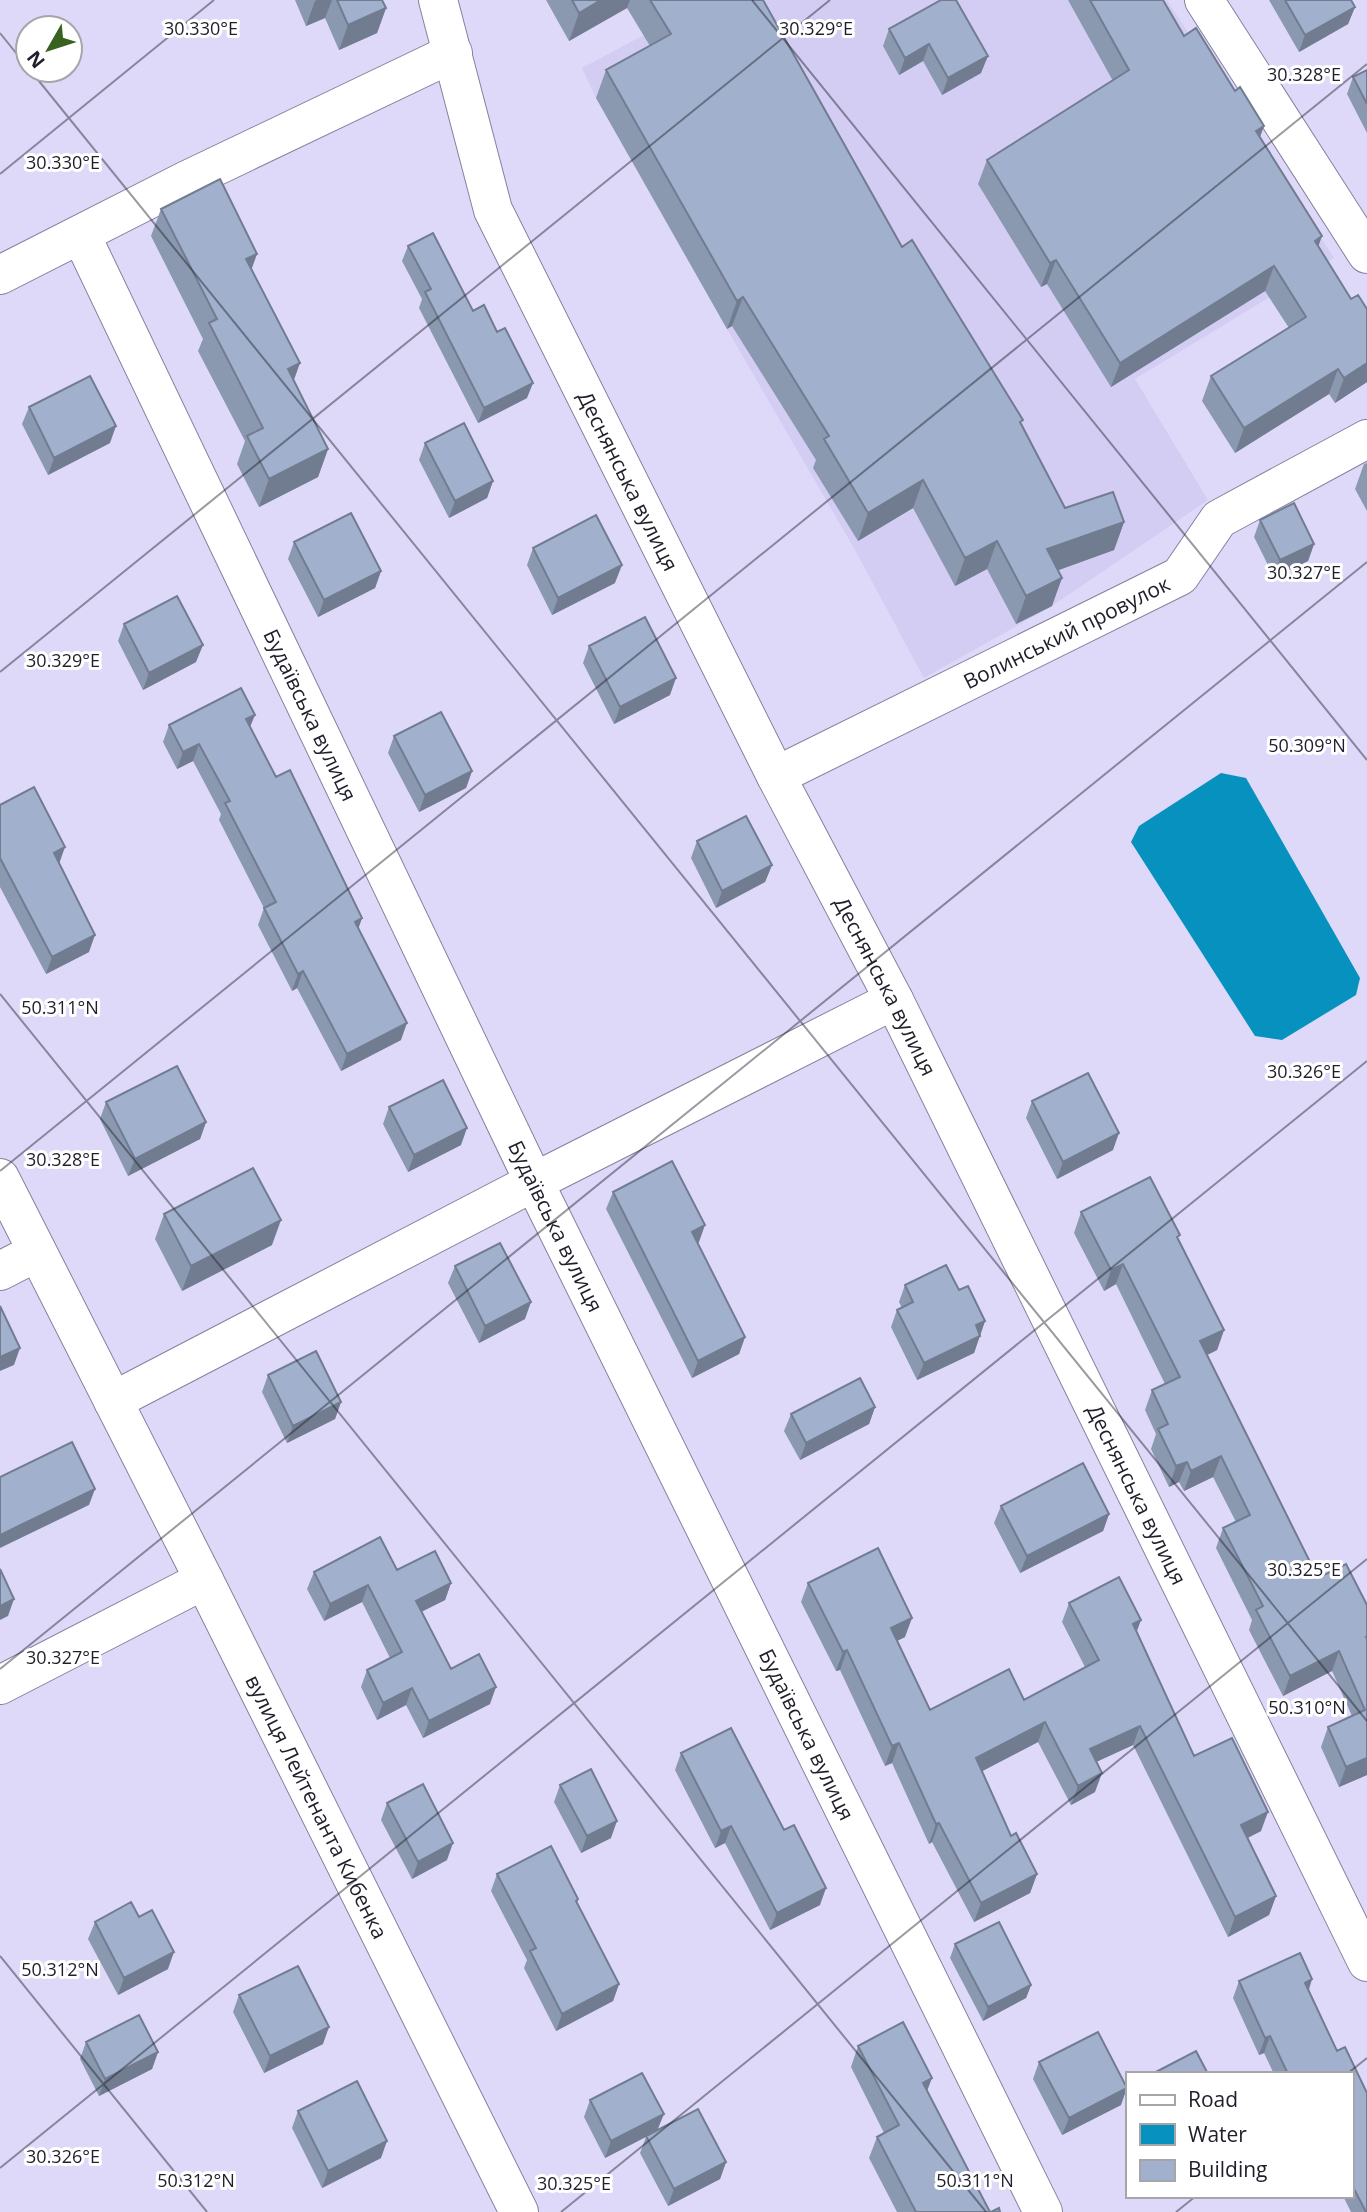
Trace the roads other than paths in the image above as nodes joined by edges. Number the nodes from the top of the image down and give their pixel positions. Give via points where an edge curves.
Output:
1 (438, 0) edge
2 (1204, 0) edge
3 (453, 53) junction
4 (81, 235) junction
5 (1367, 254) edge
6 (0, 275) edge
7 (1367, 439) edge
8 (776, 776) junction
9 (894, 1000) junction
10 (0, 1178) edge
11 (534, 1182) junction
12 (37, 1252) junction
13 (0, 1271) edge
14 (113, 1401) junction
15 (204, 1580) junction
16 (0, 1685) edge
17 (1367, 1962) edge
18 (519, 2212) edge
19 (1043, 2212) edge

1 - 3 street, Деснянська вулиця
2 - 5 street
3 - 4 street
3 - 8 street, Деснянська вулиця via 493,210
4 - 6 street
4 - 11 street, Будаївська вулиця
7 - 8 street, Волинський провулок via 1219,519 1180,576
8 - 9 street, Деснянська вулиця
9 - 11 street
9 - 17 street, Деснянська вулиця
10 - 12 street
11 - 14 street
11 - 19 street, Будаївська вулиця
12 - 13 street
12 - 14 street, вулиця Лейтенанта Кибенка
14 - 15 street, вулиця Лейтенанта Кибенка
15 - 16 street
15 - 18 street, вулиця Лейтенанта Кибенка

